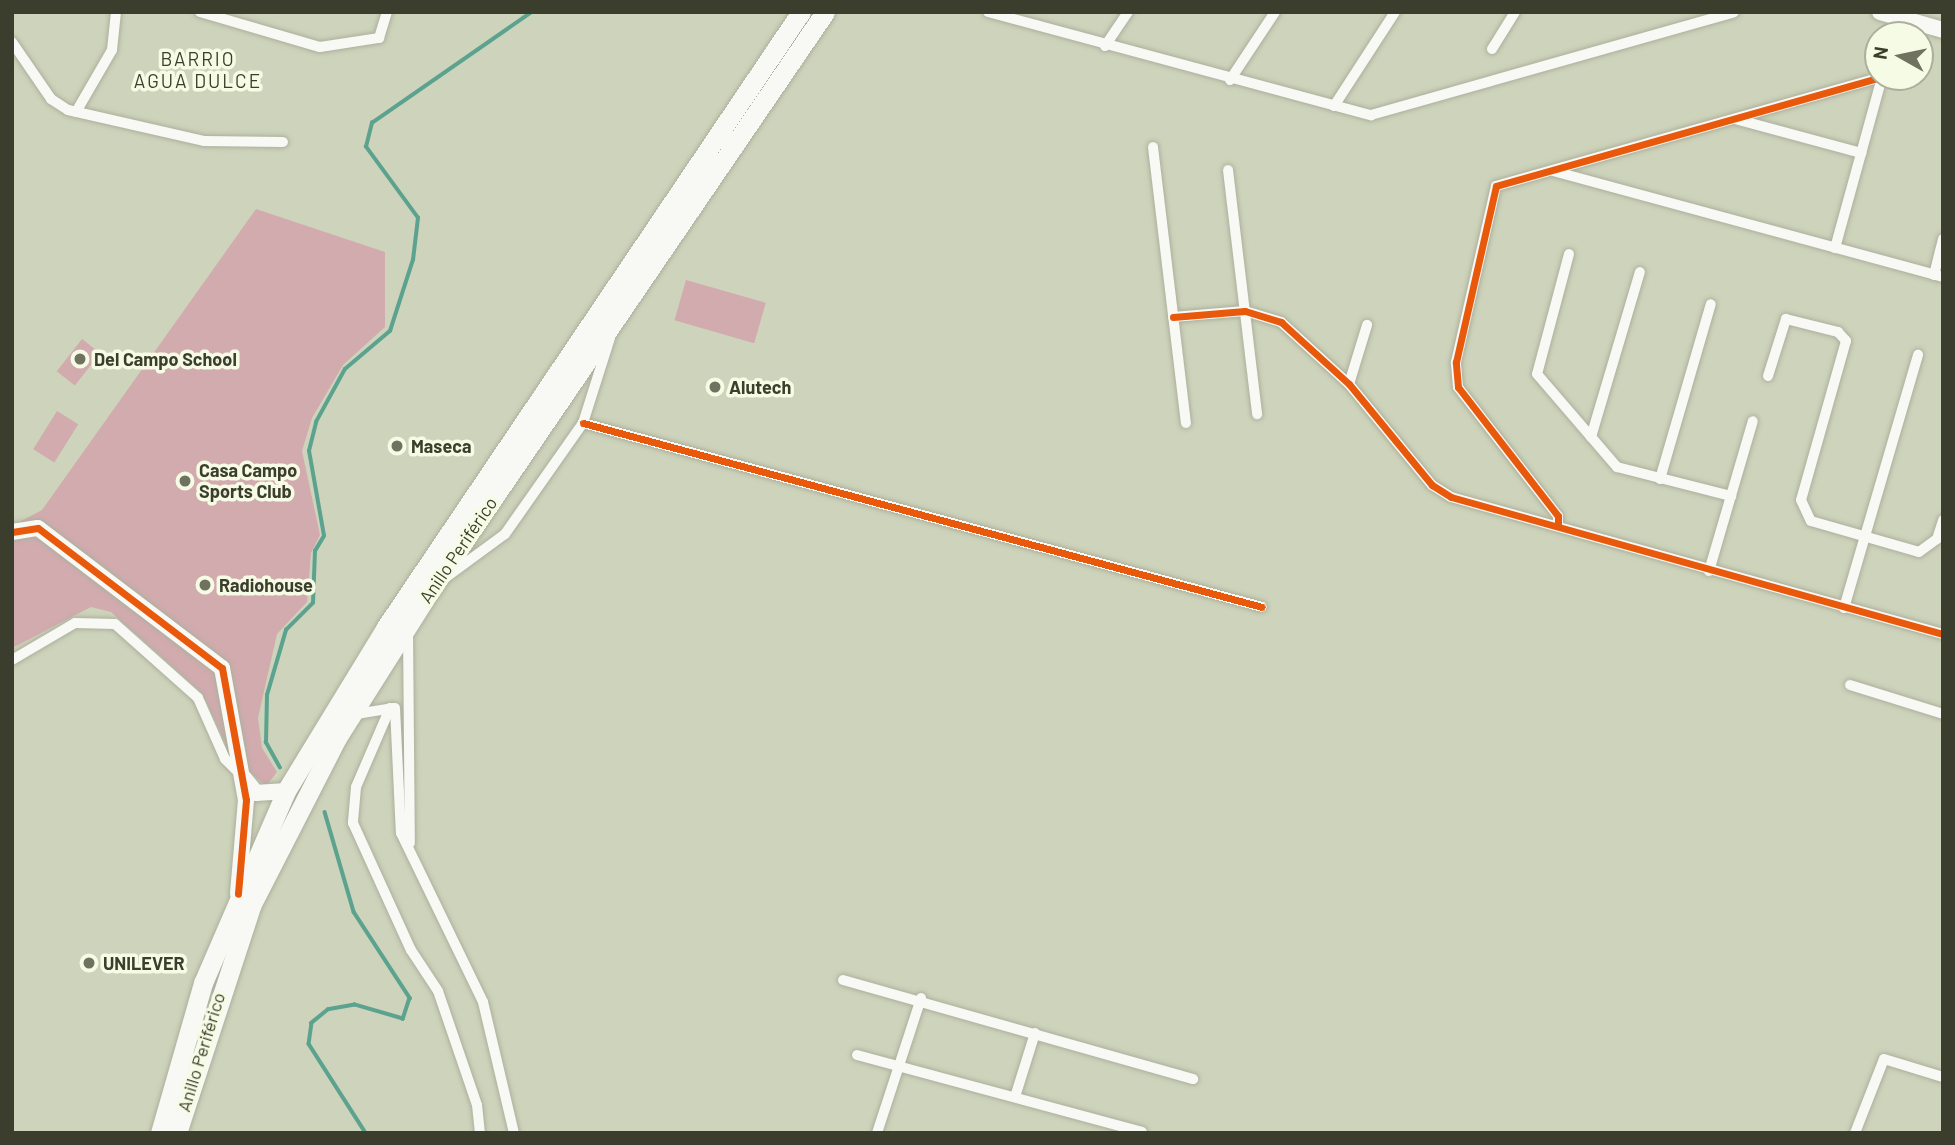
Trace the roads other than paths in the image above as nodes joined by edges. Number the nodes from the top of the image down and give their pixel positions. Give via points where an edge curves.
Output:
1 (117, 12) edge
2 (200, 12) edge
3 (387, 12) edge
4 (801, 12) edge
5 (825, 12) edge
6 (988, 12) edge
7 (1128, 12) edge
8 (1275, 12) edge
9 (1395, 12) edge
10 (1515, 12) edge
11 (1734, 12) edge
12 (1880, 12) edge
13 (1898, 18) junction
14 (1897, 21) edge
15 (1943, 30) edge
16 (12, 42) edge
17 (1105, 46) junction
18 (1492, 49) dead end
19 (1230, 80) junction
20 (1864, 82) edge
21 (1878, 91) edge
22 (1334, 106) junction
23 (76, 112) junction
24 (1732, 118) junction
25 (283, 142) dead end
26 (1153, 147) dead end
27 (1861, 153) junction
28 (1228, 170) dead end
29 (1551, 170) junction
30 (1943, 239) edge
31 (1835, 248) junction
32 (1569, 254) dead end
33 (1640, 272) dead end
34 (1938, 276) edge
35 (1711, 304) dead end
36 (1245, 311) junction
37 (617, 316) junction
38 (1173, 317) junction
39 (1367, 325) dead end
40 (1918, 355) dead end
41 (1768, 376) dead end
42 (1349, 384) junction
43 (1257, 414) dead end
44 (1753, 421) dead end
45 (583, 423) junction
46 (1186, 423) dead end
47 (1591, 437) junction
48 (1660, 479) junction
49 (1731, 496) junction
50 (1943, 520) edge
51 (1558, 526) junction
52 (12, 532) edge
53 (1865, 538) junction
54 (1709, 571) junction
55 (432, 588) junction
56 (1262, 607) dead end
57 (1844, 608) junction
58 (409, 624) junction
59 (1943, 635) edge
60 (12, 660) edge
61 (1850, 685) dead end
62 (398, 707) junction
63 (1943, 714) edge
64 (350, 716) junction
65 (244, 778) junction
66 (286, 791) junction
67 (239, 894) junction
68 (843, 980) dead end
69 (921, 998) junction
70 (1035, 1033) junction
71 (857, 1055) dead end
72 (900, 1065) junction
73 (1943, 1077) edge
74 (1194, 1079) dead end
75 (1015, 1097) junction
76 (1142, 1132) edge
77 (160, 1133) edge
78 (177, 1133) edge
79 (480, 1133) edge
80 (514, 1133) edge
81 (877, 1133) edge
82 (1855, 1133) edge

1 - 23 street via 112,50
2 - 3 street via 320,47 379,38
4 - 66 highway, Anillo Periférico via 386,627
5 - 37 highway, Anillo Periférico
6 - 17 street
7 - 17 street
8 - 19 street
9 - 22 street
10 - 18 street
11 - 22 street via 1371,114
12 - 13 street
13 - 14 street
13 - 15 street
16 - 23 street via 51,99
17 - 19 street
19 - 22 street
20 - 24 street
21 - 27 street
23 - 25 street via 204,141
24 - 27 street
24 - 29 street
26 - 38 street
27 - 31 street
28 - 36 street
29 - 31 street
29 - 51 street via 1496,186 1456,375 1461,399 1558,516
30 - 34 street
31 - 34 street
32 - 47 street via 1537,374
33 - 47 street
35 - 48 street
36 - 38 street
36 - 42 street via 1291,329
36 - 43 street
37 - 45 street
37 - 55 highway, Anillo Periférico
38 - 46 street
39 - 42 street
40 - 53 street
41 - 53 street via 1786,319 1838,332 1846,341 1801,500 1811,522
42 - 51 street via 1432,485 1451,497
44 - 49 street
45 - 55 street via 505,534
45 - 56 street
47 - 48 street via 1617,467
48 - 49 street
49 - 54 street
50 - 53 street via 1937,539 1919,552
51 - 54 street
52 - 65 street via 38,528 211,655 228,685 227,720
53 - 57 street
54 - 57 street
55 - 58 highway, Anillo Periférico
57 - 59 street
58 - 62 street
58 - 64 highway, Anillo Periférico
60 - 65 street via 75,623 115,624 198,698 225,759
61 - 63 street
62 - 64 street
62 - 79 street via 356,787 353,823 411,950 438,991 477,1105
62 - 80 street via 410,843 429,900 484,1002
64 - 78 highway, Anillo Periférico via 251,905
65 - 66 street via 256,793
65 - 67 street
66 - 67 highway, Anillo Periférico
67 - 77 highway, Anillo Periférico via 203,983
68 - 69 street
69 - 70 street
69 - 72 street
70 - 74 street
70 - 75 street
71 - 72 street
72 - 75 street
72 - 81 street
73 - 82 street via 1884,1059
75 - 76 street

